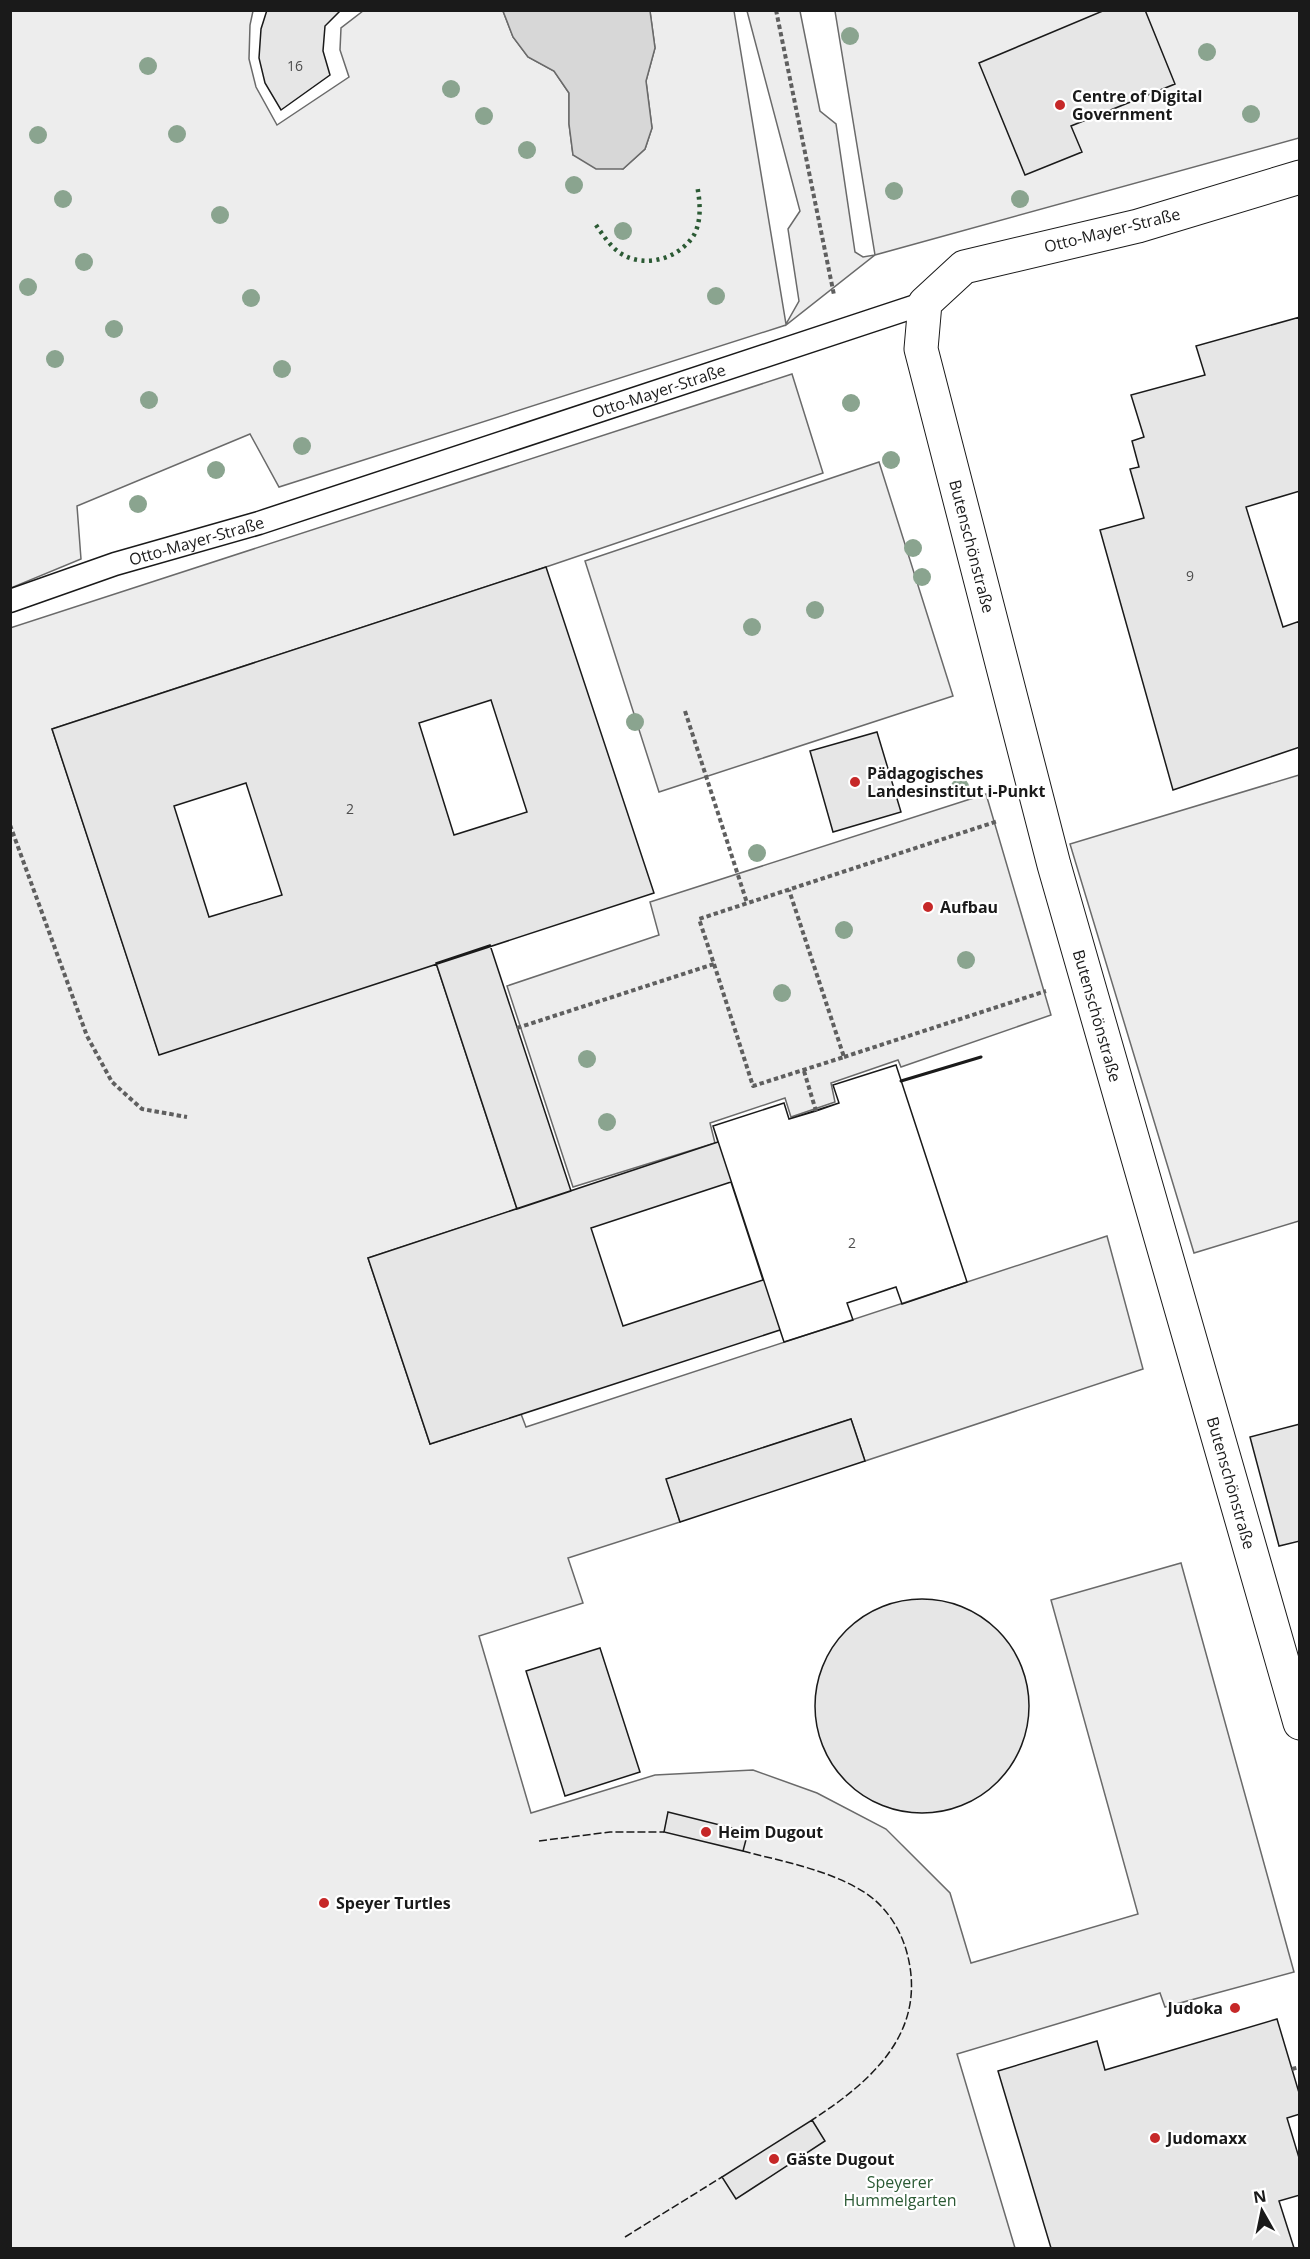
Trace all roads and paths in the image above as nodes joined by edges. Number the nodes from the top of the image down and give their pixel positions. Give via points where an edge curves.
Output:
1 (776, 10) edge
2 (1299, 177) edge
3 (925, 303) junction
4 (841, 332) junction
5 (10, 601) edge
6 (685, 711) dead end
7 (1039, 808) junction
8 (10, 825) edge
9 (789, 890) junction
10 (747, 903) junction
11 (714, 964) junction
12 (1087, 978) junction
13 (517, 1028) dead end
14 (844, 1058) junction
15 (804, 1071) junction
16 (816, 1111) dead end
17 (187, 1117) dead end
18 (1299, 1723) edge
19 (1299, 2067) edge
20 (1292, 2069) dead end

1 - 4 path
2 - 3 street, Otto-Mayer-Straße via 1138,226 964,267
3 - 4 lane, Otto-Mayer-Straße
3 - 7 street, Butenschönstraße via 921,350
4 - 5 lane, Otto-Mayer-Straße via 260,524 115,564
6 - 10 path
7 - 9 path
7 - 12 street, Butenschönstraße
8 - 17 path via 87,1036 112,1082 142,1109
9 - 10 path
9 - 14 path
10 - 11 path via 699,919
11 - 13 path
11 - 15 path via 753,1086
12 - 14 path
12 - 18 street, Butenschönstraße
14 - 15 path
15 - 16 path
19 - 20 path

